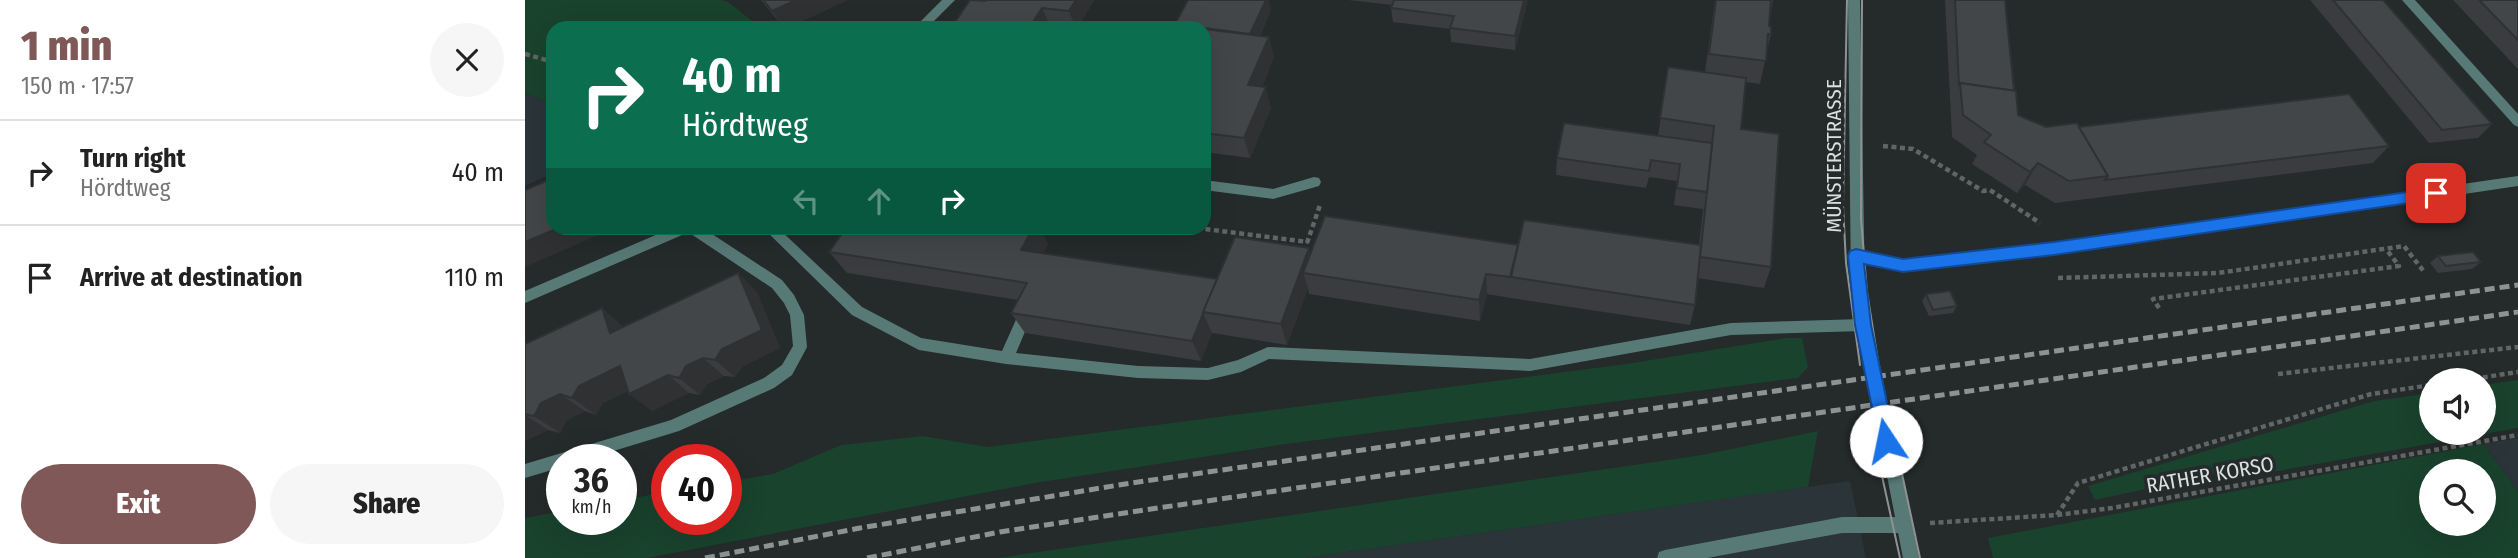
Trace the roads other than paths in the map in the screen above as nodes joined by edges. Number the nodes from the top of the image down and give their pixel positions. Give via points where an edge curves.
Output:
1 (949, 0) edge
2 (1854, 0) edge
3 (2408, 0) edge
4 (927, 21) edge
5 (2518, 122) edge
6 (2518, 181) edge
7 (1314, 182) road end
8 (1211, 186) edge
9 (668, 235) edge
10 (703, 235) edge
11 (777, 235) edge
12 (1856, 256) junction
13 (525, 297) edge
14 (1031, 302) edge
15 (1863, 325) junction
16 (1006, 358) junction
17 (525, 471) edge
18 (1905, 525) junction
19 (1665, 558) edge
20 (1911, 558) edge

1 - 4 street
2 - 12 street, MÜNSTERSTRASSE
3 - 5 street
6 - 12 street via 2054,249 1903,265
7 - 8 street via 1273,194
9 - 13 street
10 - 17 street via 776,284 789,299 797,316 800,347 787,370 769,383 674,426
11 - 16 street via 857,311 919,344
12 - 15 street, MÜNSTERSTRASSE
14 - 16 street
15 - 16 street via 1731,329 1530,365 1268,353 1208,374 1138,373
15 - 18 street, MÜNSTERSTRASSE
18 - 19 street via 1842,525
18 - 20 street, MÜNSTERSTRASSE

